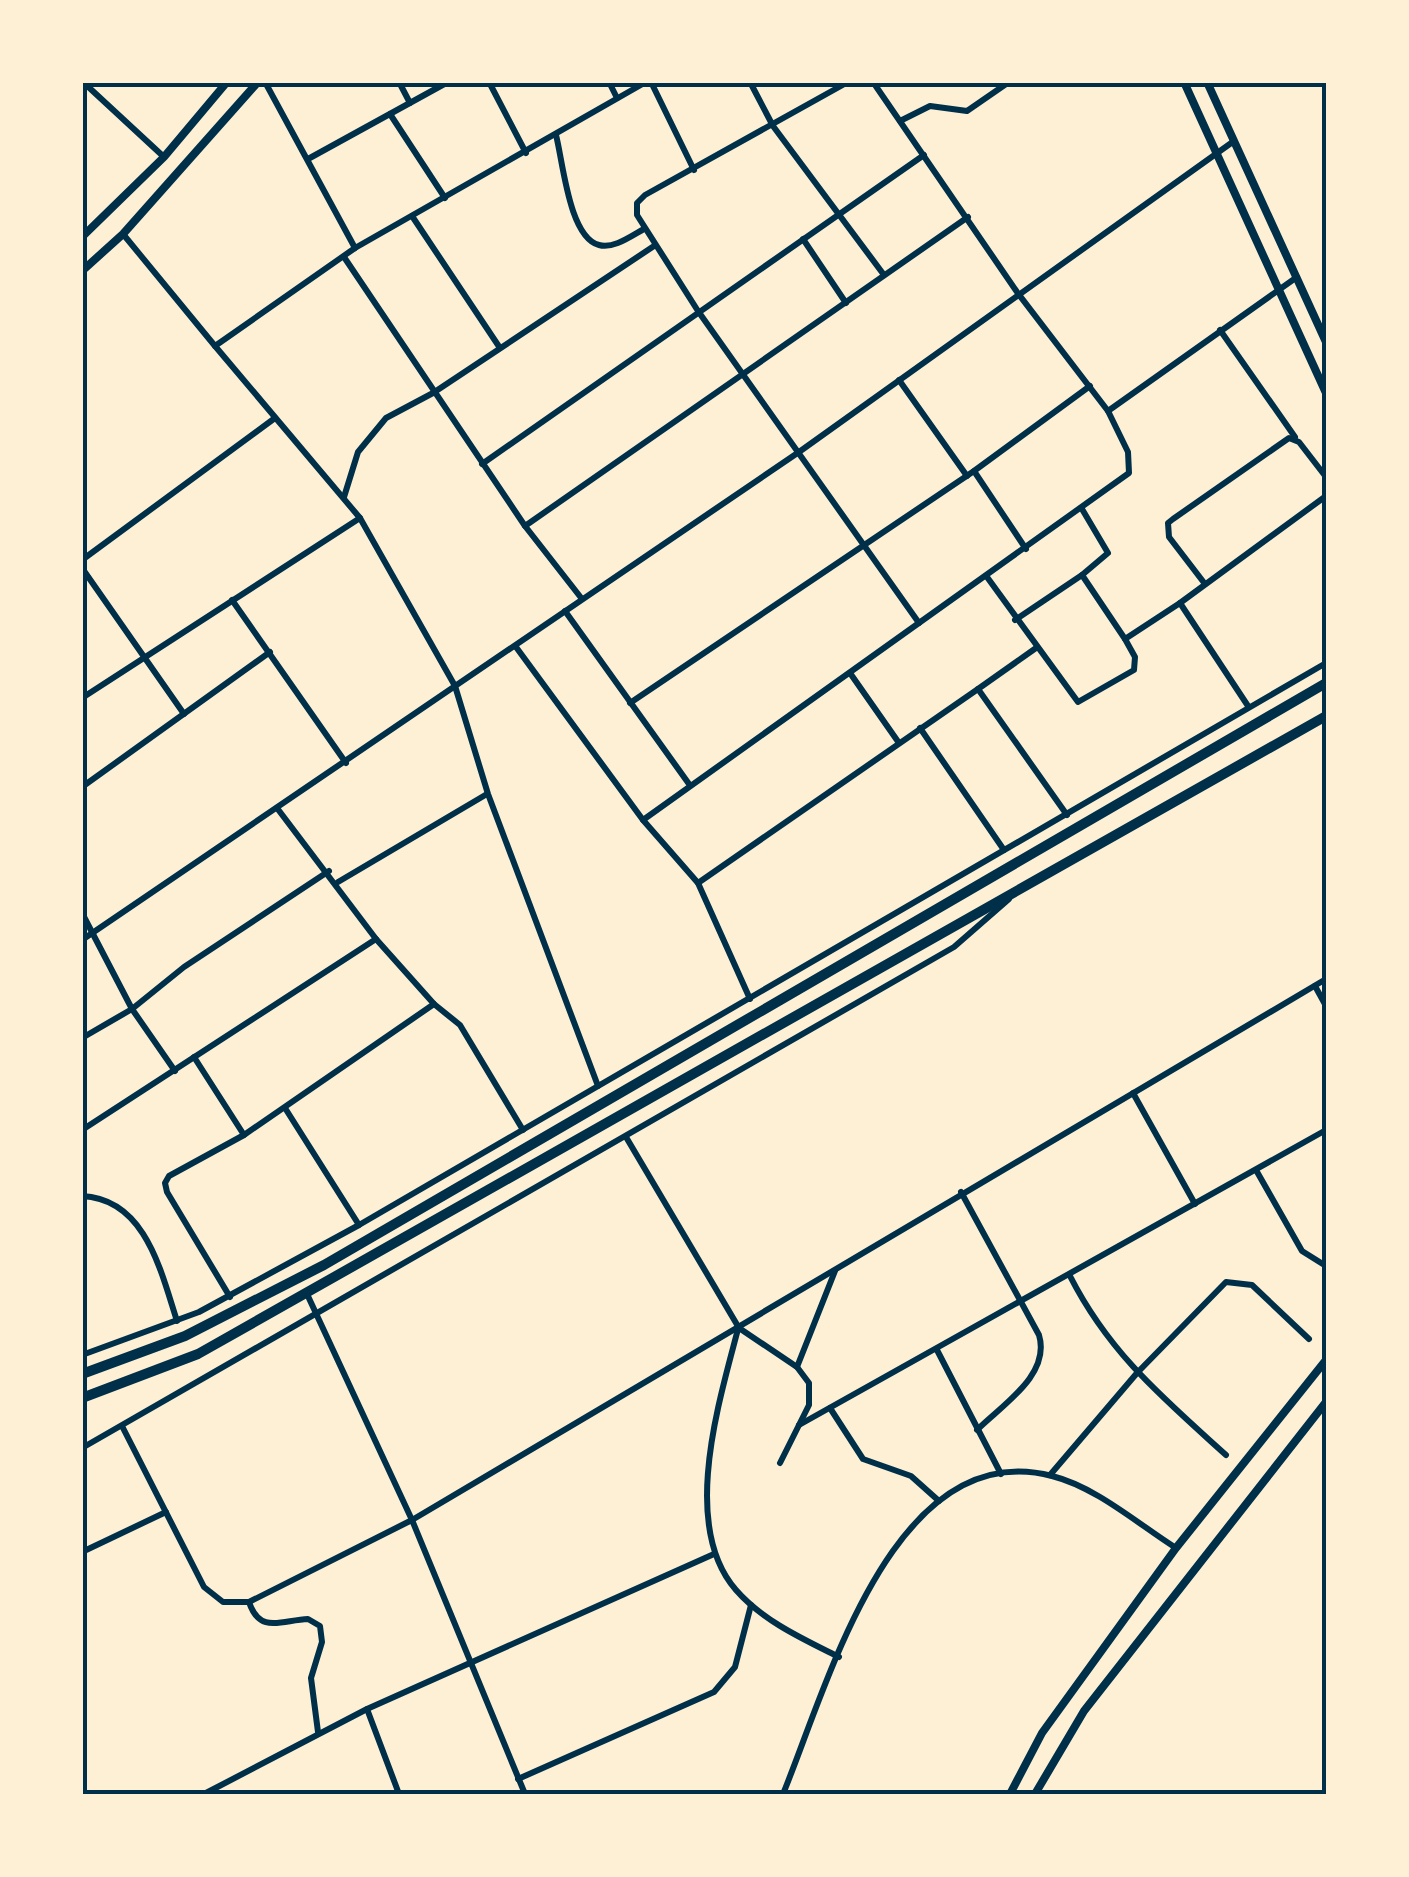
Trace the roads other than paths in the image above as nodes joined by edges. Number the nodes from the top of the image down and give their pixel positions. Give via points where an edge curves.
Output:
1 (83, 82) edge
2 (227, 82) edge
3 (261, 82) edge
4 (399, 82) edge
5 (448, 82) edge
6 (489, 82) edge
7 (609, 82) edge
8 (648, 82) edge
9 (750, 82) edge
10 (848, 82) edge
11 (873, 82) edge
12 (1009, 82) edge
13 (1184, 82) edge
14 (1207, 82) edge
15 (617, 98) junction
16 (410, 103) junction
17 (390, 114) junction
18 (900, 121) junction
19 (773, 126) junction
20 (556, 135) junction
21 (1234, 141) junction
22 (526, 153) junction
23 (1215, 153) junction
24 (924, 154) junction
25 (164, 157) junction
26 (308, 159) junction
27 (694, 170) junction
28 (445, 198) junction
29 (412, 216) junction
30 (838, 216) junction
31 (968, 217) junction
32 (644, 229) junction
33 (123, 234) junction
34 (82, 237) edge
35 (803, 239) junction
36 (654, 246) junction
37 (355, 248) junction
38 (344, 257) junction
39 (82, 271) edge
40 (884, 275) junction
41 (1297, 277) junction
42 (1279, 288) junction
43 (1018, 292) junction
44 (846, 303) junction
45 (698, 311) junction
46 (1220, 330) junction
47 (1326, 342) edge
48 (215, 346) junction
49 (500, 348) junction
50 (744, 375) junction
51 (899, 380) junction
52 (1090, 386) junction
53 (1326, 392) edge
54 (433, 394) junction
55 (1108, 412) junction
56 (275, 418) junction
57 (1295, 437) junction
58 (799, 452) junction
59 (482, 464) junction
60 (970, 474) junction
61 (1326, 478) edge
62 (1326, 496) edge
63 (344, 498) junction
64 (1082, 509) junction
65 (360, 518) junction
66 (525, 526) junction
67 (865, 546) junction
68 (1026, 548) junction
69 (82, 560) edge
70 (82, 568) edge
71 (1082, 575) junction
72 (987, 577) junction
73 (1205, 584) junction
74 (232, 599) junction
75 (582, 599) junction
76 (1180, 603) junction
77 (565, 611) junction
78 (1015, 620) junction
79 (919, 624) junction
80 (1124, 638) junction
81 (516, 647) junction
82 (1036, 648) junction
83 (270, 652) junction
84 (146, 656) junction
85 (1326, 663) edge
86 (850, 673) junction
87 (1326, 683) edge
88 (455, 686) junction
89 (978, 689) junction
90 (82, 698) edge
91 (630, 702) junction
92 (1248, 706) junction
93 (184, 714) junction
94 (1326, 720) edge
95 (919, 728) junction
96 (898, 743) junction
97 (346, 763) junction
98 (689, 784) junction
99 (82, 787) edge
100 (488, 794) junction
101 (277, 808) junction
102 (1068, 815) junction
103 (643, 820) junction
104 (1004, 850) junction
105 (329, 872) junction
106 (338, 882) junction
107 (698, 883) junction
108 (1016, 890) junction
109 (82, 913) edge
110 (95, 933) junction
111 (376, 938) junction
112 (82, 940) edge
113 (1326, 980) edge
114 (1315, 986) junction
115 (750, 999) junction
116 (434, 1004) junction
117 (1326, 1006) edge
118 (132, 1010) junction
119 (82, 1038) edge
120 (194, 1057) junction
121 (175, 1071) junction
122 (598, 1086) junction
123 (1133, 1094) junction
124 (285, 1108) junction
125 (82, 1130) edge
126 (523, 1130) junction
127 (1326, 1130) edge
128 (244, 1136) junction
129 (626, 1137) junction
130 (1256, 1170) junction
131 (961, 1192) junction
132 (82, 1196) edge
133 (1195, 1204) junction
134 (359, 1225) junction
135 (1326, 1266) edge
136 (837, 1268) junction
137 (1070, 1276) junction
138 (307, 1294) junction
139 (230, 1296) junction
140 (1022, 1302) junction
141 (317, 1314) junction
142 (177, 1321) junction
143 (738, 1328) junction
144 (1309, 1339) dead end
145 (937, 1350) junction
146 (82, 1355) edge
147 (1326, 1360) edge
148 (797, 1367) junction
149 (82, 1374) edge
150 (1137, 1374) junction
151 (82, 1398) edge
152 (1326, 1402) edge
153 (830, 1408) junction
154 (799, 1425) junction
155 (122, 1426) junction
156 (977, 1430) junction
157 (82, 1448) edge
158 (1226, 1455) dead end
159 (780, 1463) dead end
160 (1001, 1474) junction
161 (1050, 1475) junction
162 (939, 1500) junction
163 (166, 1512) junction
164 (412, 1520) junction
165 (1176, 1548) junction
166 (82, 1552) edge
167 (714, 1554) junction
168 (248, 1602) junction
169 (751, 1605) junction
170 (1125, 1621) junction
171 (1145, 1634) junction
172 (839, 1658) junction
173 (469, 1660) junction
174 (367, 1709) junction
175 (318, 1732) junction
176 (518, 1779) junction
177 (204, 1794) edge
178 (399, 1794) edge
179 (524, 1794) edge
180 (782, 1794) edge
181 (1010, 1794) edge
182 (1035, 1794) edge

1 - 25 street
2 - 25 street
3 - 26 street
3 - 33 street
4 - 16 street
5 - 16 street
6 - 22 street
7 - 15 street
8 - 15 street
8 - 27 street
9 - 19 street
10 - 19 street
11 - 18 street
12 - 18 street via 968,111 930,106
13 - 23 street
14 - 21 street
15 - 20 street
16 - 17 street
17 - 26 street
17 - 28 street
18 - 24 street
19 - 27 street
19 - 30 street
20 - 22 street
20 - 32 street via 572,216 586,238 613,245
21 - 23 street
21 - 41 street
22 - 28 street
23 - 42 street
23 - 43 street
24 - 30 street
24 - 31 street
25 - 34 street
26 - 37 street
27 - 32 street via 637,203
28 - 29 street
29 - 37 street
29 - 49 street
30 - 35 street
30 - 40 street
31 - 40 street
31 - 43 street
32 - 36 street
33 - 39 street
33 - 48 street
35 - 44 street
35 - 45 street
36 - 45 street
36 - 49 street
37 - 38 street
38 - 48 street
38 - 54 street
40 - 44 street
41 - 42 street
41 - 47 street
42 - 46 street
42 - 53 street
43 - 51 street
43 - 52 street
44 - 50 street
45 - 50 street
45 - 59 street
46 - 55 street
46 - 57 street
48 - 56 street
49 - 54 street
50 - 58 street
50 - 66 street
51 - 58 street
51 - 60 street
52 - 55 street
52 - 60 street
54 - 59 street
54 - 63 street via 370,432
55 - 64 street via 1131,466 1125,479
56 - 63 street
56 - 69 street
57 - 61 street
57 - 73 street via 1168,524 1169,536
58 - 67 street
58 - 75 street
59 - 66 street
60 - 67 street
60 - 68 street
62 - 73 street
63 - 65 street
64 - 68 street
64 - 71 street via 1108,553
65 - 74 street
65 - 88 street
66 - 75 street
67 - 79 street
67 - 91 street
68 - 72 street
70 - 84 street
71 - 78 street
71 - 80 street
72 - 78 street
72 - 79 street
73 - 76 street
74 - 83 street
74 - 84 street
75 - 77 street
76 - 80 street
76 - 92 street
77 - 81 street
77 - 91 street
78 - 82 street
79 - 86 street
80 - 82 street via 1135,656 1134,670 1085,702 1073,699
81 - 88 street
81 - 103 street
82 - 89 street
83 - 93 street
83 - 97 street
84 - 90 street
84 - 93 street
85 - 92 street
86 - 96 street
86 - 98 street
87 - 149 highway via 324,1265 185,1336
88 - 97 street
88 - 100 street
89 - 95 street
89 - 102 street
91 - 98 street
92 - 102 street
93 - 99 street
94 - 108 highway
95 - 96 street
95 - 104 street
96 - 107 street
97 - 101 street
98 - 103 street
100 - 106 street
100 - 122 street
101 - 105 street
101 - 110 street
102 - 104 street
103 - 107 street
104 - 115 street
105 - 106 street
105 - 118 street via 184,967
106 - 111 street
107 - 115 street
108 - 129 street via 954,947
108 - 138 highway
109 - 110 street
110 - 112 street
110 - 118 street
111 - 116 street
111 - 120 street
113 - 114 street
114 - 117 street
114 - 123 street
115 - 122 street
116 - 124 street
116 - 126 street via 460,1025
118 - 119 street
118 - 121 street
120 - 121 street
120 - 128 street
121 - 125 street
122 - 126 street
123 - 131 street
123 - 133 street
124 - 128 street
124 - 134 street
126 - 134 street
127 - 130 street
128 - 139 street via 165,1183
129 - 141 street
129 - 143 street
130 - 133 street
130 - 135 street via 1302,1250
131 - 136 street
131 - 140 street
132 - 142 street via 129,1214 150,1244
133 - 137 street
134 - 139 street
136 - 143 street
136 - 148 street
137 - 140 street
137 - 150 street via 1096,1326
138 - 141 street
138 - 151 highway via 198,1354
139 - 142 street
140 - 145 street
140 - 156 street via 1041,1342 1040,1364
141 - 155 street
141 - 164 street
142 - 146 street
143 - 148 street
143 - 164 street
143 - 167 street via 709,1465
144 - 150 street via 1252,1285 1232,1281 1217,1288
145 - 153 street
145 - 156 street
147 - 165 street
148 - 154 street via 811,1394
150 - 158 street
150 - 161 street
152 - 171 street
153 - 154 street
153 - 162 street via 863,1459 911,1476
154 - 159 street
155 - 157 street
155 - 163 street
156 - 160 street
160 - 161 street
160 - 162 street
161 - 165 street
162 - 172 street via 890,1549
163 - 166 street
163 - 168 street via 209,1594 230,1604
164 - 168 street
164 - 173 street
165 - 170 street
167 - 169 street
167 - 173 street
168 - 175 street via 270,1625 308,1619 320,1626 311,1678
169 - 172 street
169 - 176 street via 735,1667 714,1692
170 - 171 street
170 - 181 street via 1042,1733
171 - 182 street via 1084,1710
172 - 180 street
173 - 174 street
173 - 176 street
174 - 175 street
174 - 178 street
175 - 177 street
176 - 179 street

